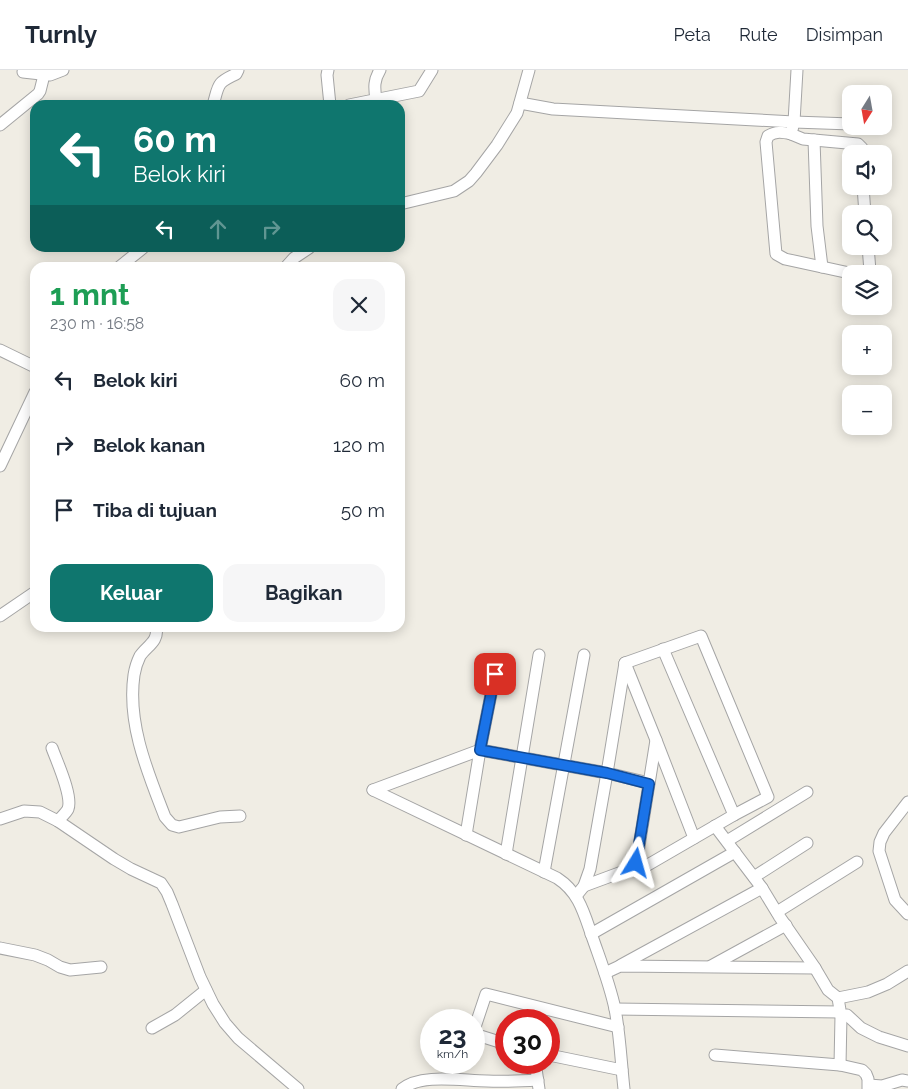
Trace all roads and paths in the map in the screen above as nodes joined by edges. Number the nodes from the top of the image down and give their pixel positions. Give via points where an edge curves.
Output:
1 (63, 70) edge
2 (238, 70) edge
3 (328, 70) edge
4 (380, 70) edge
5 (432, 70) edge
6 (529, 70) edge
7 (797, 70) edge
8 (24, 72) dead end
9 (44, 74) junction
10 (376, 99) junction
11 (31, 100) edge
12 (215, 100) edge
13 (330, 100) edge
14 (372, 100) edge
15 (30, 101) edge
16 (520, 103) junction
17 (794, 122) junction
18 (842, 124) edge
19 (0, 126) edge
20 (791, 134) junction
21 (814, 140) junction
22 (859, 145) edge
23 (405, 203) edge
24 (138, 252) edge
25 (303, 252) edge
26 (126, 262) edge
27 (290, 262) edge
28 (822, 267) junction
29 (842, 271) edge
30 (0, 350) edge
31 (30, 365) edge
32 (30, 403) edge
33 (0, 466) edge
34 (30, 595) edge
35 (0, 616) edge
36 (157, 632) edge
37 (663, 650) junction
38 (539, 655) dead end
39 (584, 655) dead end
40 (625, 663) junction
41 (495, 674) dead end
42 (656, 740) junction
43 (52, 748) dead end
44 (480, 750) junction
45 (522, 758) junction
46 (564, 766) junction
47 (607, 773) junction
48 (649, 784) junction
49 (808, 792) dead end
50 (908, 802) edge
51 (734, 815) junction
52 (240, 816) dead end
53 (0, 819) edge
54 (58, 821) junction
55 (715, 826) junction
56 (466, 835) junction
57 (694, 838) junction
58 (727, 841) junction
59 (807, 843) dead end
60 (735, 852) junction
61 (506, 854) junction
62 (857, 862) dead end
63 (638, 866) junction
64 (544, 872) junction
65 (754, 877) junction
66 (584, 886) junction
67 (762, 888) junction
68 (576, 896) junction
69 (777, 912) junction
70 (908, 914) edge
71 (786, 925) junction
72 (591, 934) junction
73 (0, 948) edge
74 (620, 966) junction
75 (101, 967) dead end
76 (710, 967) junction
77 (816, 968) junction
78 (908, 971) edge
79 (605, 972) junction
80 (206, 990) junction
81 (838, 998) junction
82 (481, 1009) edge
83 (615, 1009) junction
84 (840, 1014) junction
85 (618, 1027) junction
86 (152, 1028) dead end
87 (908, 1046) edge
88 (715, 1055) dead end
89 (560, 1056) edge
90 (840, 1065) junction
91 (622, 1070) junction
92 (908, 1081) edge
93 (539, 1085) edge
94 (869, 1087) edge
95 (298, 1089) edge
96 (402, 1089) edge
97 (624, 1089) edge

1 - 9 street
2 - 12 street via 221,82
3 - 13 street
4 - 10 street via 375,79
5 - 10 street via 418,91
6 - 16 street
7 - 17 street
8 - 9 street
9 - 11 street via 40,91
10 - 14 street
15 - 19 street
16 - 17 street via 553,109
16 - 23 street via 497,145 469,181 454,191
17 - 18 street
17 - 20 street
20 - 21 street
20 - 28 street via 774,132 766,142 776,254 784,259
21 - 22 street
21 - 28 street
24 - 26 street
25 - 27 street
28 - 29 street
30 - 31 street
32 - 33 street
34 - 35 street
36 - 52 street via 137,663 134,706 142,754 165,817 179,827 220,817
37 - 40 street
37 - 51 street
37 - 51 street via 701,636 768,797
38 - 45 street
39 - 46 street
40 - 42 street
40 - 47 street
41 - 44 street
42 - 48 street
42 - 57 street
43 - 54 street via 69,802
44 - 45 street
44 - 56 street
44 - 56 street via 374,790
45 - 46 street
45 - 61 street
46 - 47 street
46 - 64 street
47 - 48 street
47 - 66 street
48 - 63 street via 636,860
49 - 58 street
50 - 70 street via 884,833 879,851 895,900
51 - 55 street
53 - 54 street via 28,811 40,812
54 - 80 street via 114,859 161,883
55 - 57 street
55 - 58 street
56 - 61 street
57 - 63 street via 646,866
58 - 60 street
59 - 65 street
60 - 65 street
60 - 72 street
61 - 64 street
62 - 69 street
63 - 66 street
64 - 68 street via 565,883
65 - 67 street
66 - 68 street
67 - 69 street
67 - 74 street
68 - 72 street
69 - 71 street
71 - 76 street
71 - 77 street
72 - 79 street
73 - 75 street via 36,955 70,970
74 - 76 street
74 - 79 street
76 - 77 street
77 - 81 street via 828,990
78 - 81 street via 868,992
79 - 83 street
80 - 86 street
80 - 95 street via 238,1038
81 - 84 street
82 - 85 street via 486,994
83 - 84 street
83 - 85 street
84 - 87 street via 847,1015 862,1028
84 - 90 street
85 - 91 street
88 - 90 street
89 - 91 street
90 - 94 street via 862,1070 868,1078
91 - 97 street
92 - 94 street
93 - 96 street via 452,1079 429,1080

